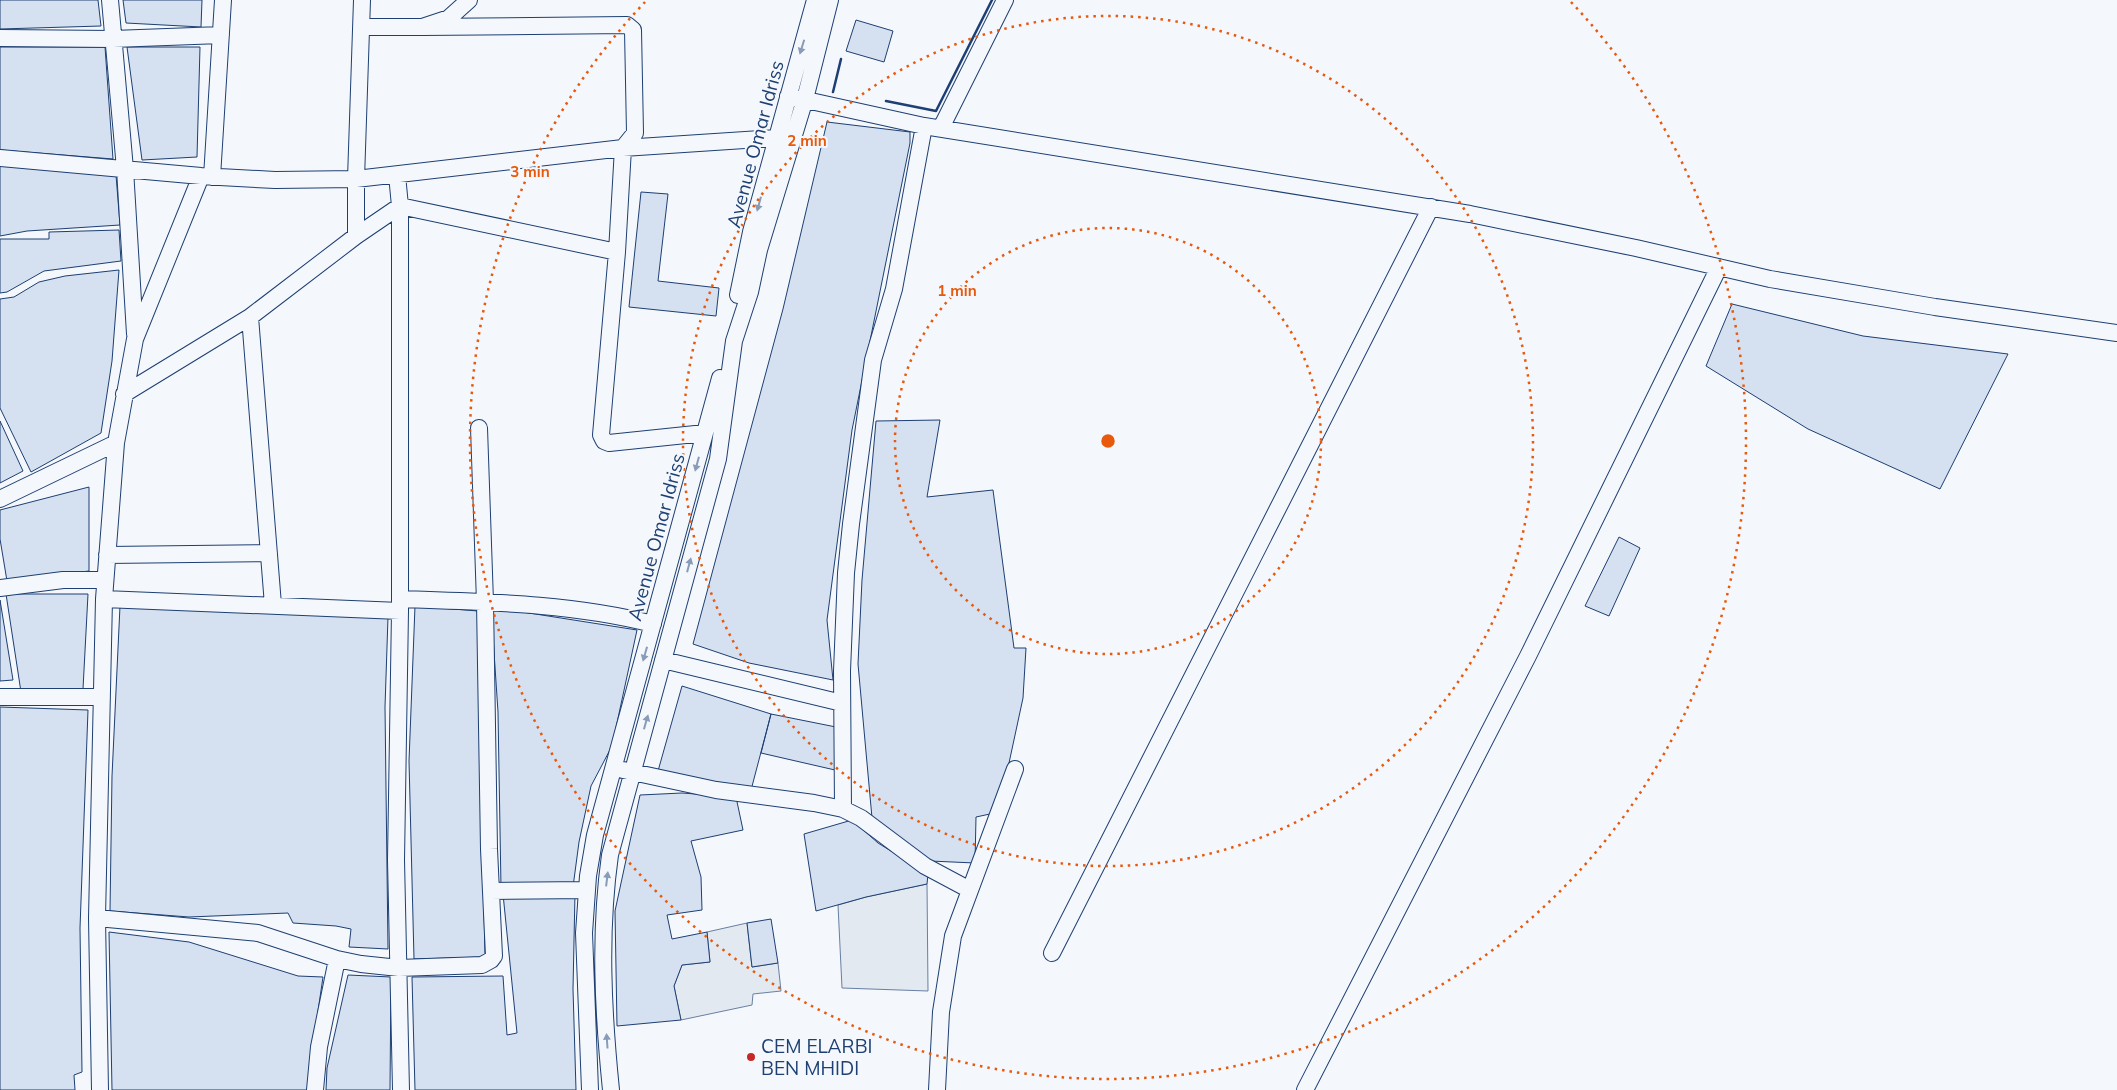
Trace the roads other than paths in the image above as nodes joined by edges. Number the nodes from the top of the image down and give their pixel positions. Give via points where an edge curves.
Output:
1 (110, 0) edge
2 (223, 0) edge
3 (362, 0) edge
4 (469, 0) edge
5 (815, 0) edge
6 (830, 0) edge
7 (1005, 0) edge
8 (362, 27) junction
9 (422, 27) junction
10 (221, 35) junction
11 (0, 38) edge
12 (113, 39) junction
13 (788, 96) junction
14 (805, 99) junction
15 (924, 126) junction
16 (941, 128) junction
17 (777, 138) junction
18 (623, 148) junction
19 (0, 158) edge
20 (124, 169) junction
21 (397, 175) junction
22 (207, 176) junction
23 (356, 179) junction
24 (400, 206) junction
25 (1431, 207) junction
26 (356, 236) junction
27 (617, 252) junction
28 (1720, 267) junction
29 (250, 317) junction
30 (2117, 333) edge
31 (135, 339) junction
32 (124, 394) junction
33 (479, 428) dead end
34 (705, 433) junction
35 (116, 443) junction
36 (0, 499) edge
37 (269, 553) junction
38 (107, 555) junction
39 (105, 580) junction
40 (0, 588) edge
41 (104, 599) junction
42 (485, 602) junction
43 (273, 604) junction
44 (400, 605) junction
45 (653, 624) junction
46 (663, 660) junction
47 (0, 696) edge
48 (102, 697) junction
49 (842, 703) junction
50 (614, 769) junction
51 (1015, 769) dead end
52 (631, 772) junction
53 (843, 809) junction
54 (587, 890) junction
55 (970, 890) junction
56 (491, 892) junction
57 (97, 918) junction
58 (1052, 953) dead end
59 (337, 959) junction
60 (400, 968) junction
61 (100, 1090) edge
62 (315, 1090) edge
63 (401, 1090) edge
64 (590, 1090) edge
65 (611, 1090) edge
66 (937, 1090) edge
67 (1305, 1090) edge

1 - 12 street
2 - 10 street
3 - 8 street
4 - 9 street via 449,18
5 -> 13 street, Avenue Omar Idriss
6 - 14 street
7 - 16 street
8 - 9 street
8 - 23 street
9 - 18 street via 630,26 634,34 634,133
10 - 12 street
10 - 22 street
11 - 12 street
12 - 20 street
13 - 14 street
13 - 17 street, Avenue Omar Idriss
14 - 15 street
46 -> 14 street via 718,459 734,341
15 - 16 street
15 - 49 street via 894,289 873,360 861,438 846,572
16 - 25 street
17 - 18 street
17 -> 34 street, Avenue Omar Idriss via 751,232 724,366
18 - 21 street
18 - 27 street
19 - 20 street
20 - 22 street
20 - 31 street
21 - 23 street
21 - 24 street
22 - 23 street via 276,180
22 - 31 street
23 - 26 street
24 - 26 street
24 - 27 street
24 - 44 street
25 - 28 street
25 - 58 street
26 - 29 street
27 - 34 street via 600,435 609,444
28 - 30 street via 1770,279 1935,307
28 - 67 street via 1528,656
29 - 32 street
29 - 37 street
31 - 32 street
32 - 35 street
33 - 42 street
34 -> 45 street, Avenue Omar Idriss
35 - 36 street
35 - 38 street
37 - 38 street
37 - 43 street
38 - 39 street
39 - 40 street via 63,580
39 - 41 street
41 - 43 street
41 - 48 street
42 - 44 street
42 - 45 street via 559,607
42 - 56 street
43 - 44 street
44 - 60 street via 396,860
45 -> 50 street, Avenue Omar Idriss
46 - 49 street
52 -> 46 street
47 - 48 street
48 - 57 street
49 - 53 street
50 - 52 street
50 - 54 street, Avenue Omar Idriss via 595,835
51 - 55 street
52 - 53 street via 716,790
65 -> 52 street via 604,989 604,910 610,855
53 - 55 street via 861,818 925,866
54 - 56 street
54 - 64 street, Avenue Omar Idriss via 584,966
55 - 66 street via 952,936 947,966
56 - 60 street via 492,960 482,965
57 - 59 street via 258,933
57 - 61 street
59 - 60 street
59 - 62 street via 319,1047
60 - 63 street

